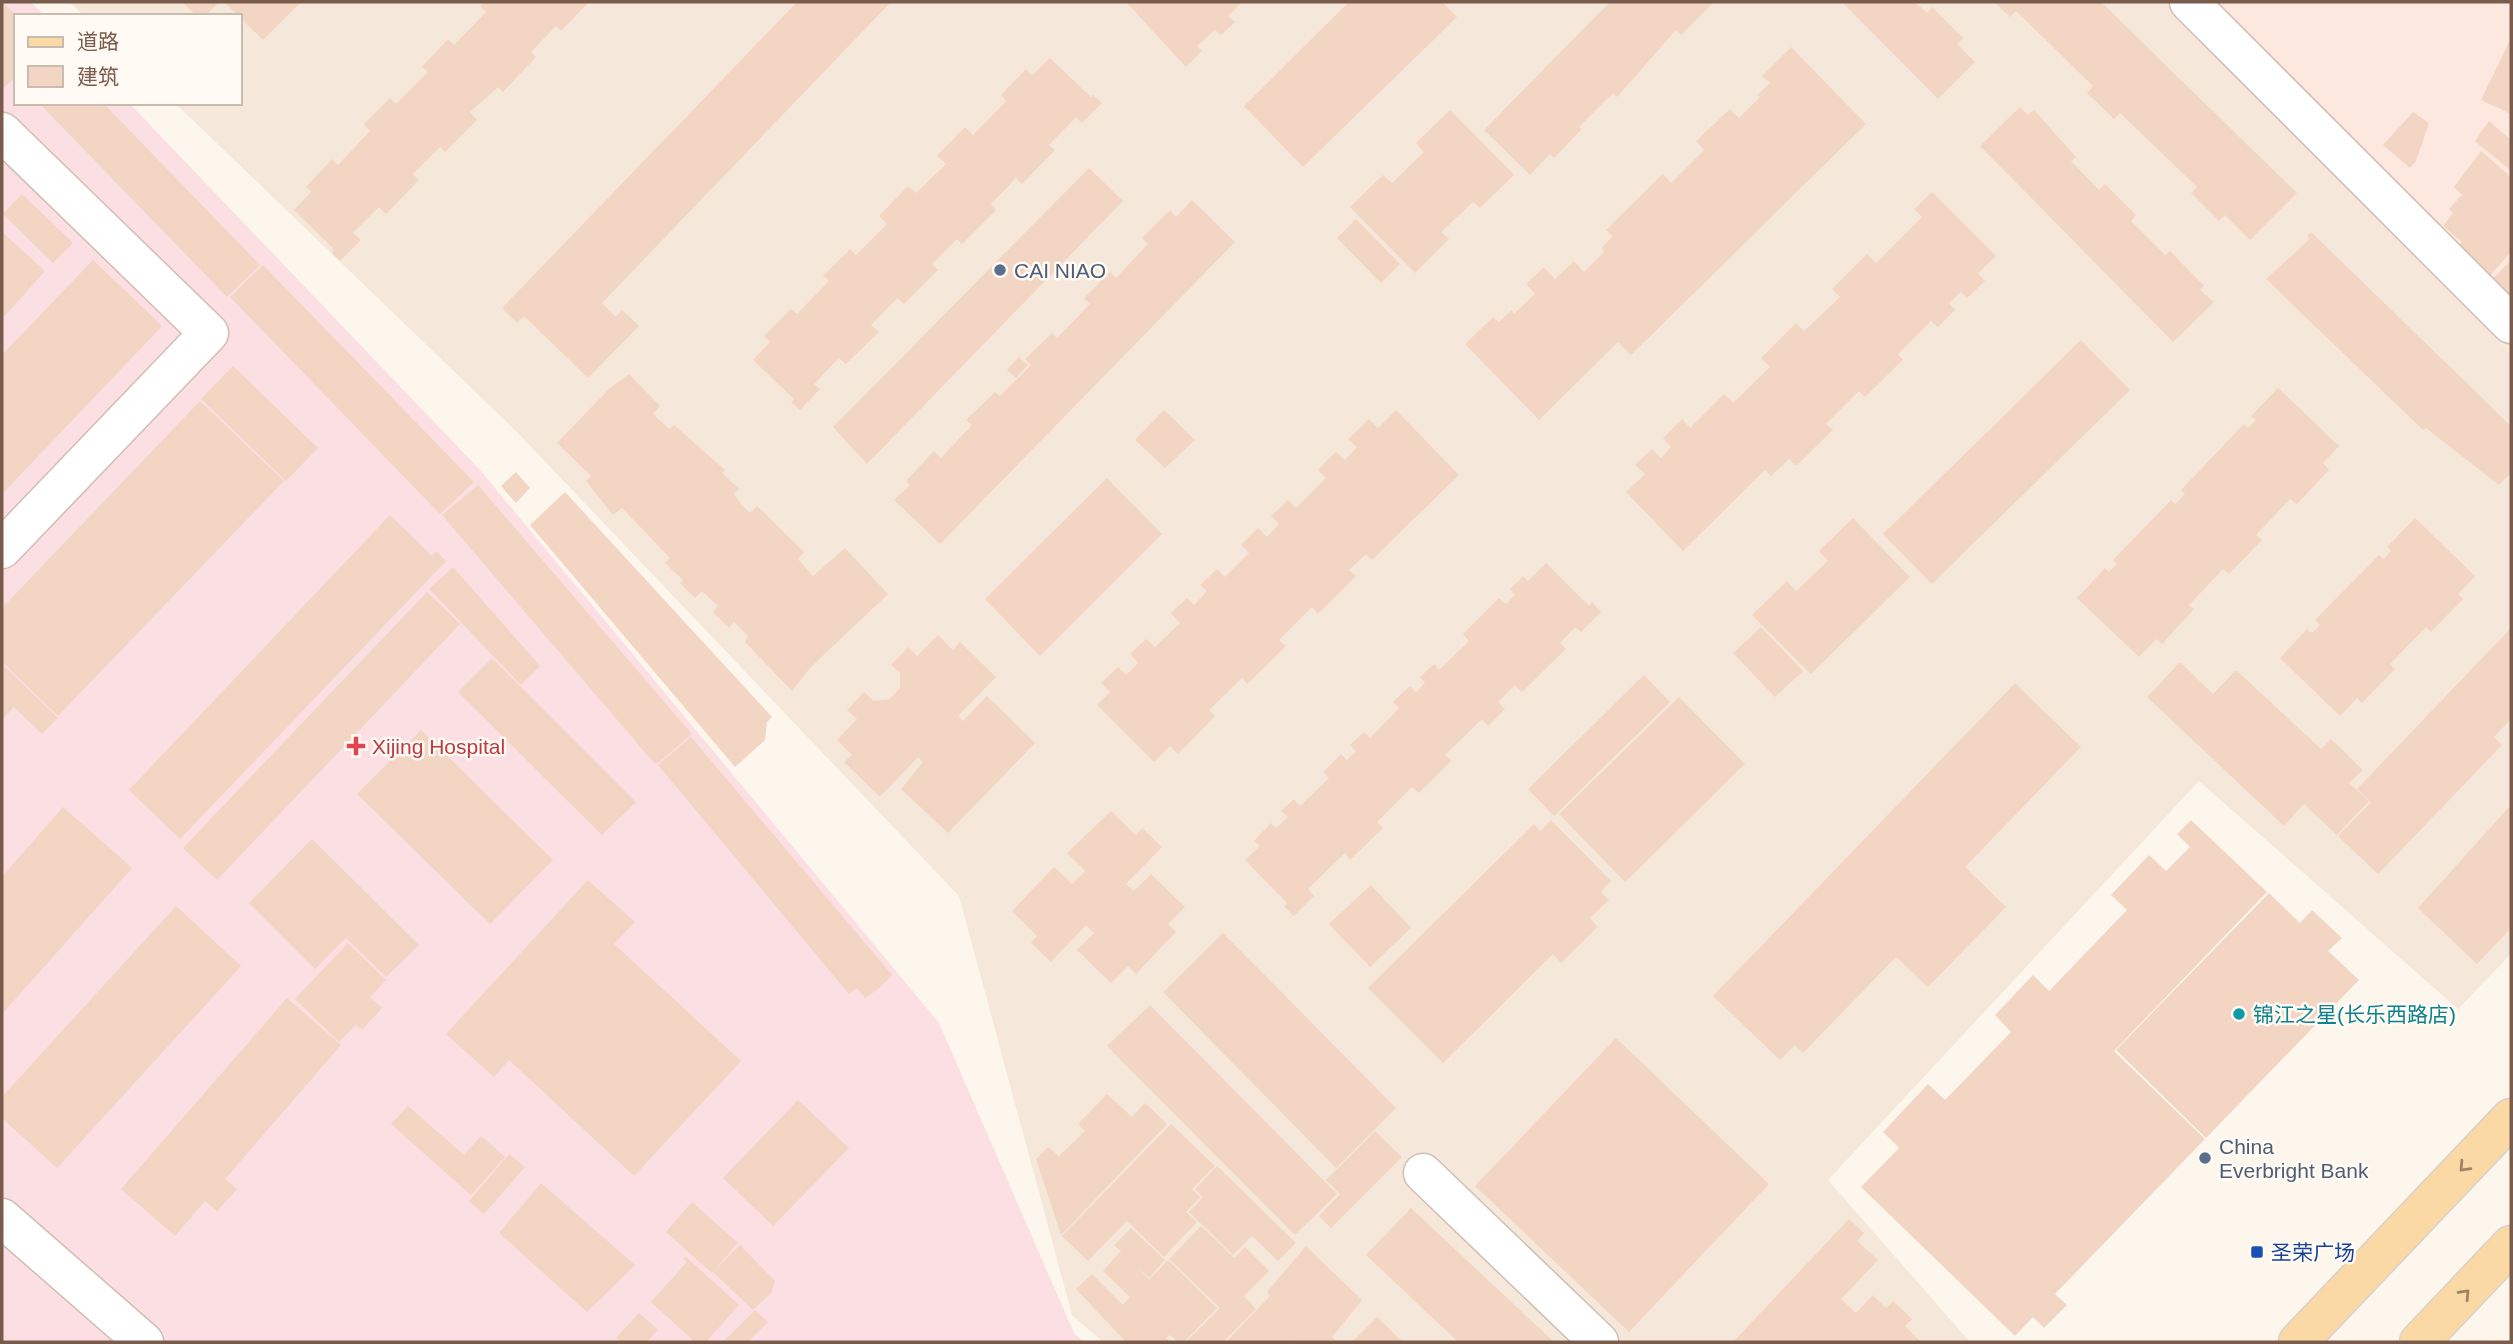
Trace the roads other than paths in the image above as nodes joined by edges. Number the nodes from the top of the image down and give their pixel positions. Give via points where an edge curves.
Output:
1 (2189, 2) edge
2 (2, 132) edge
3 (2511, 324) edge
4 (2, 549) edge
5 (2511, 1118) edge
6 (1423, 1173) dead end
7 (2, 1218) edge
8 (2511, 1245) edge
9 (144, 1342) edge
10 (1599, 1342) edge
11 (2298, 1342) edge
12 (2419, 1342) edge

1 - 3 street
2 - 4 street via 209,332
5 -> 11 main road
6 - 10 street
7 - 9 street
12 -> 8 main road

